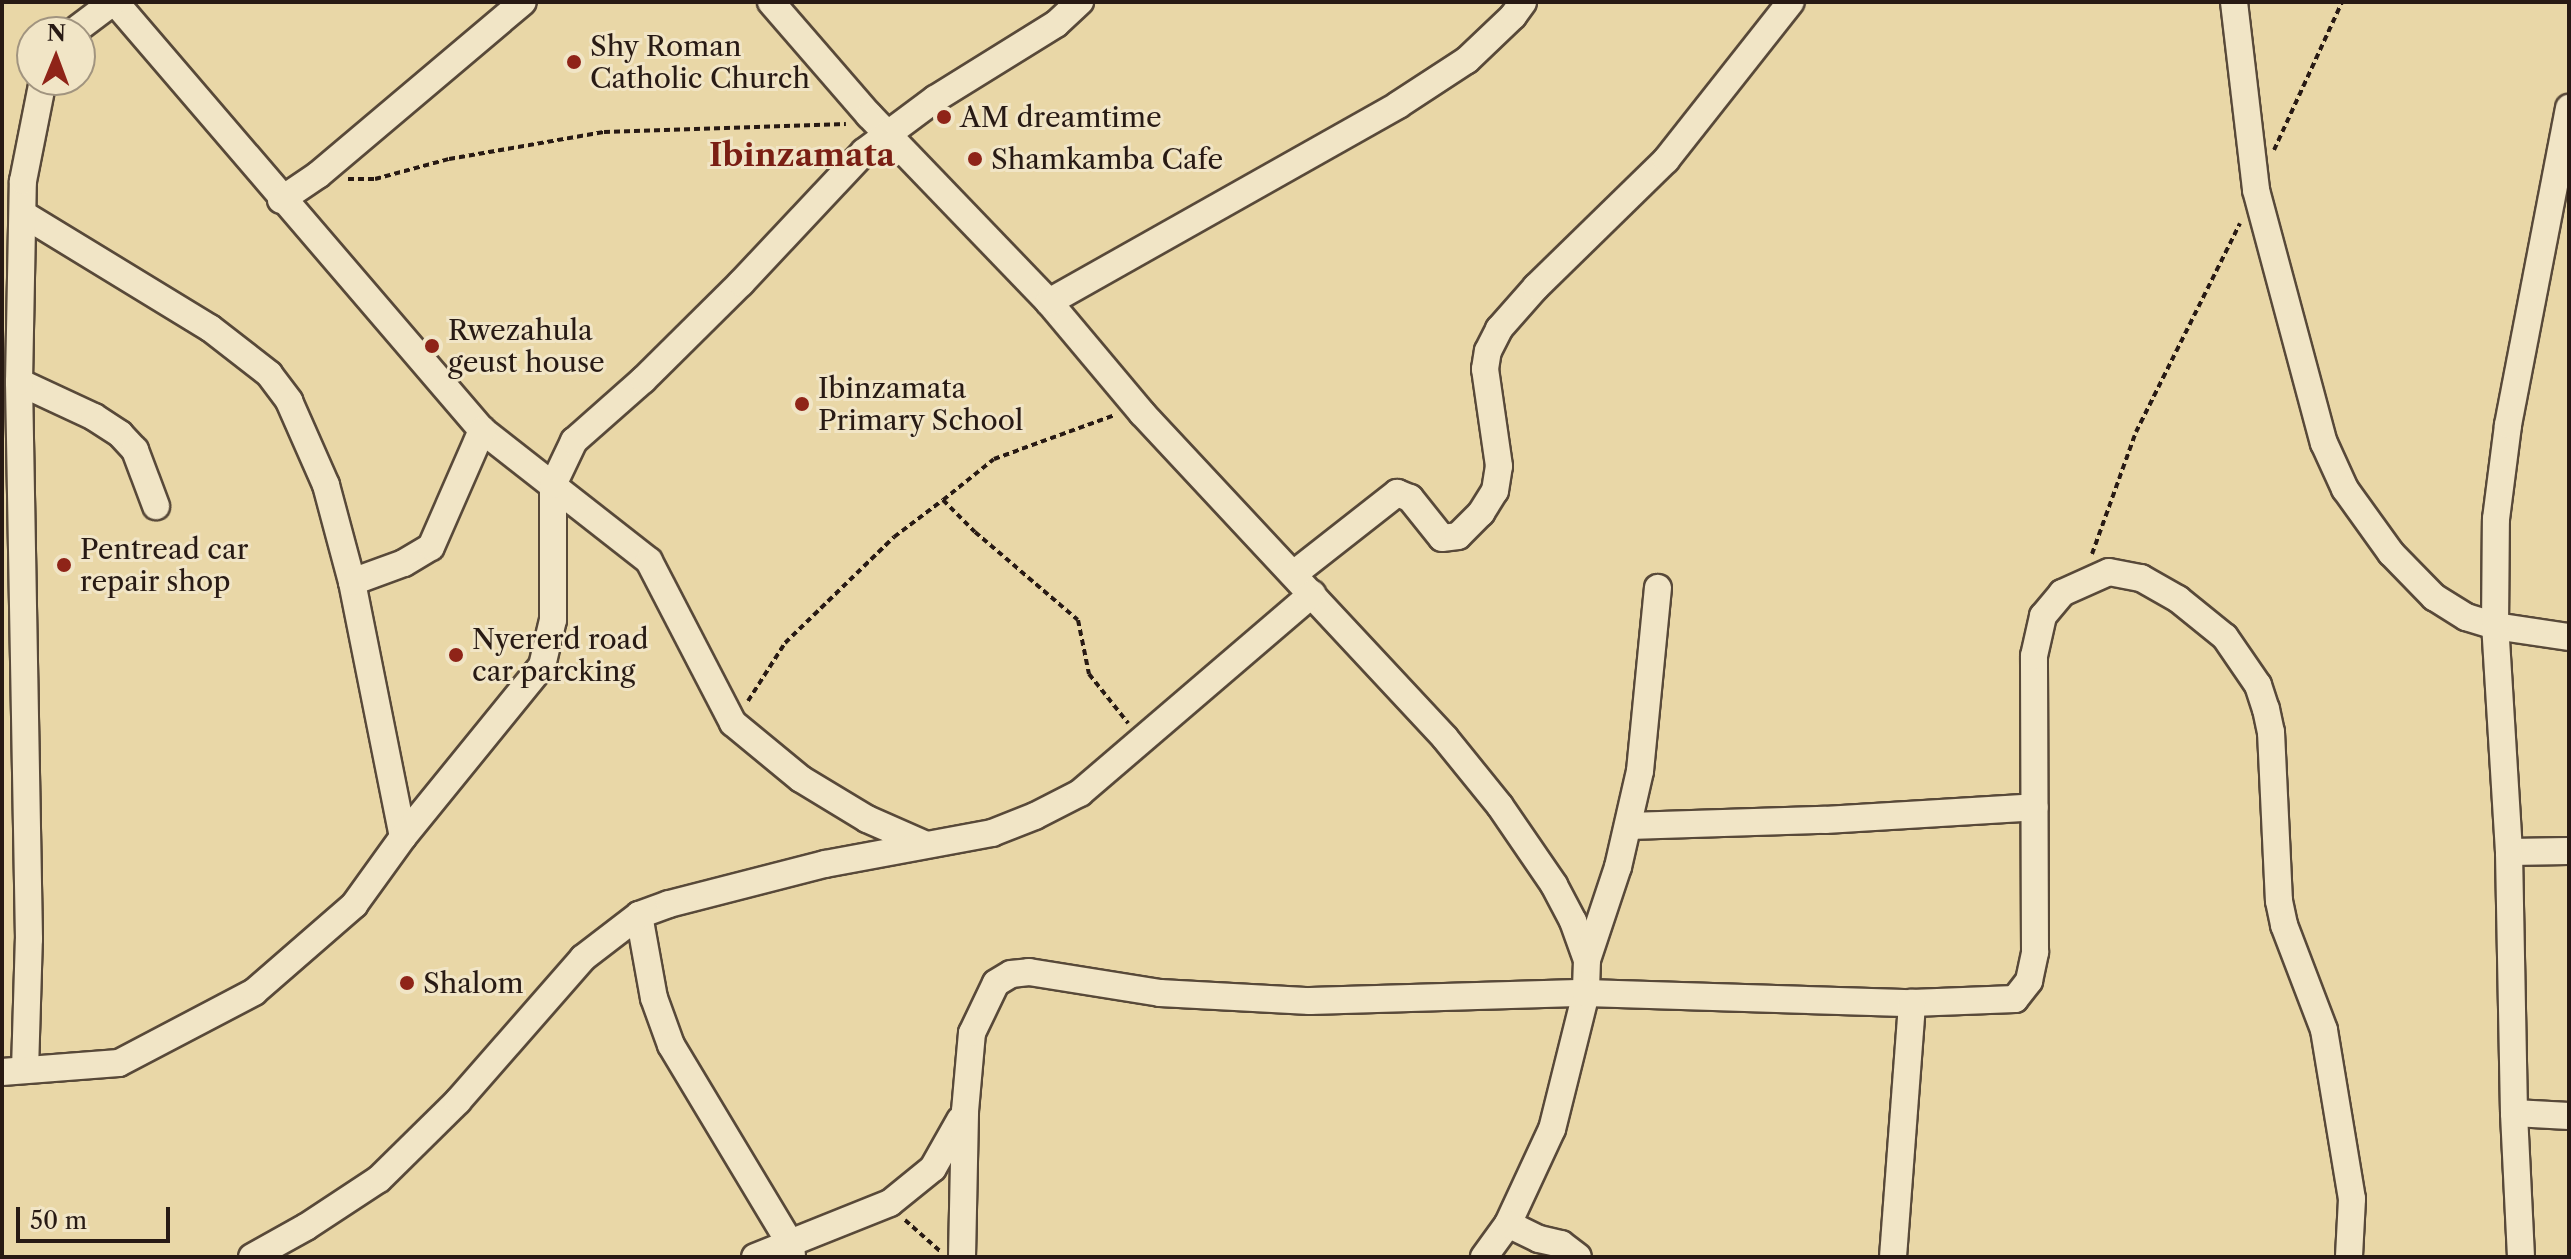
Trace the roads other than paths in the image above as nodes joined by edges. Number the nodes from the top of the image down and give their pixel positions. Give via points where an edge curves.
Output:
1 (114, 2) edge
2 (523, 2) edge
3 (771, 2) edge
4 (1080, 2) edge
5 (1523, 2) edge
6 (1791, 2) edge
7 (2234, 2) edge
8 (95, 16) edge
9 (40, 96) edge
10 (2569, 108) edge
11 (881, 126) junction
12 (281, 200) junction
13 (23, 214) junction
14 (1049, 302) junction
15 (11, 352) edge
16 (19, 382) junction
17 (482, 430) junction
18 (553, 485) junction
19 (156, 506) dead end
20 (1295, 573) junction
21 (352, 582) junction
22 (1658, 588) dead end
23 (1312, 594) junction
24 (2495, 626) junction
25 (2569, 637) edge
26 (2035, 807) junction
27 (1629, 826) junction
28 (403, 837) junction
29 (924, 844) junction
30 (2569, 851) edge
31 (2509, 852) junction
32 (639, 915) junction
33 (1587, 960) junction
34 (1586, 993) junction
35 (1912, 1003) junction
36 (13, 1071) edge
37 (965, 1111) junction
38 (2514, 1113) junction
39 (2569, 1116) edge
40 (1508, 1224) junction
41 (792, 1251) edge
42 (252, 1257) edge
43 (755, 1257) edge
44 (962, 1257) edge
45 (1484, 1257) edge
46 (1578, 1257) edge
47 (1893, 1257) edge
48 (2349, 1257) edge
49 (2521, 1257) edge

1 - 8 street
1 - 12 street
2 - 12 street via 318,175
3 - 11 street
4 - 11 street via 1056,24
5 - 14 street via 1467,60 1398,105
6 - 20 street via 1666,160 1499,329 1485,369 1499,466 1495,491 1481,513 1458,536 1442,538 1410,498 1397,493
7 - 24 street via 2256,190 2324,443 2345,489 2391,553 2434,597 2466,617
9 - 13 street via 23,181
10 - 24 street via 2508,425 2496,519
11 - 14 street
11 - 18 street via 677,347 574,441
12 - 17 street
13 - 15 street
13 - 21 street via 210,328 269,374 303,428 326,485
14 - 20 street via 1142,413
15 - 16 street
16 - 19 street via 120,434 135,450
16 - 36 street via 29,909
17 - 18 street
17 - 21 street via 431,547
18 - 28 street via 553,620 542,666
18 - 29 street via 649,561 733,723 801,779 867,819
20 - 23 street
21 - 28 street
22 - 27 street via 1648,710
23 - 29 street via 1080,793 992,833
23 - 33 street via 1500,806 1554,885
24 - 25 street
24 - 31 street
26 - 27 street
26 - 35 street via 2035,952 2029,981 2015,999
26 - 48 street via 2034,656 2043,616 2062,593 2109,572 2141,578 2178,599 2225,637 2258,685 2271,732 2279,901 2324,1030 2352,1199
27 - 33 street
28 - 36 street via 354,905 254,992 119,1063
29 - 32 street via 825,864
30 - 31 street
31 - 38 street
32 - 41 street via 654,998 671,1045
32 - 42 street via 583,958 458,1101 379,1179
33 - 34 street
34 - 35 street
34 - 37 street via 1310,1001 1160,993 1029,972 1011,974 996,983 972,1033
34 - 40 street via 1552,1129
35 - 47 street
37 - 41 street via 933,1168 890,1203
37 - 44 street
38 - 39 street
38 - 49 street
40 - 45 street
40 - 46 street via 1561,1244
41 - 43 street

